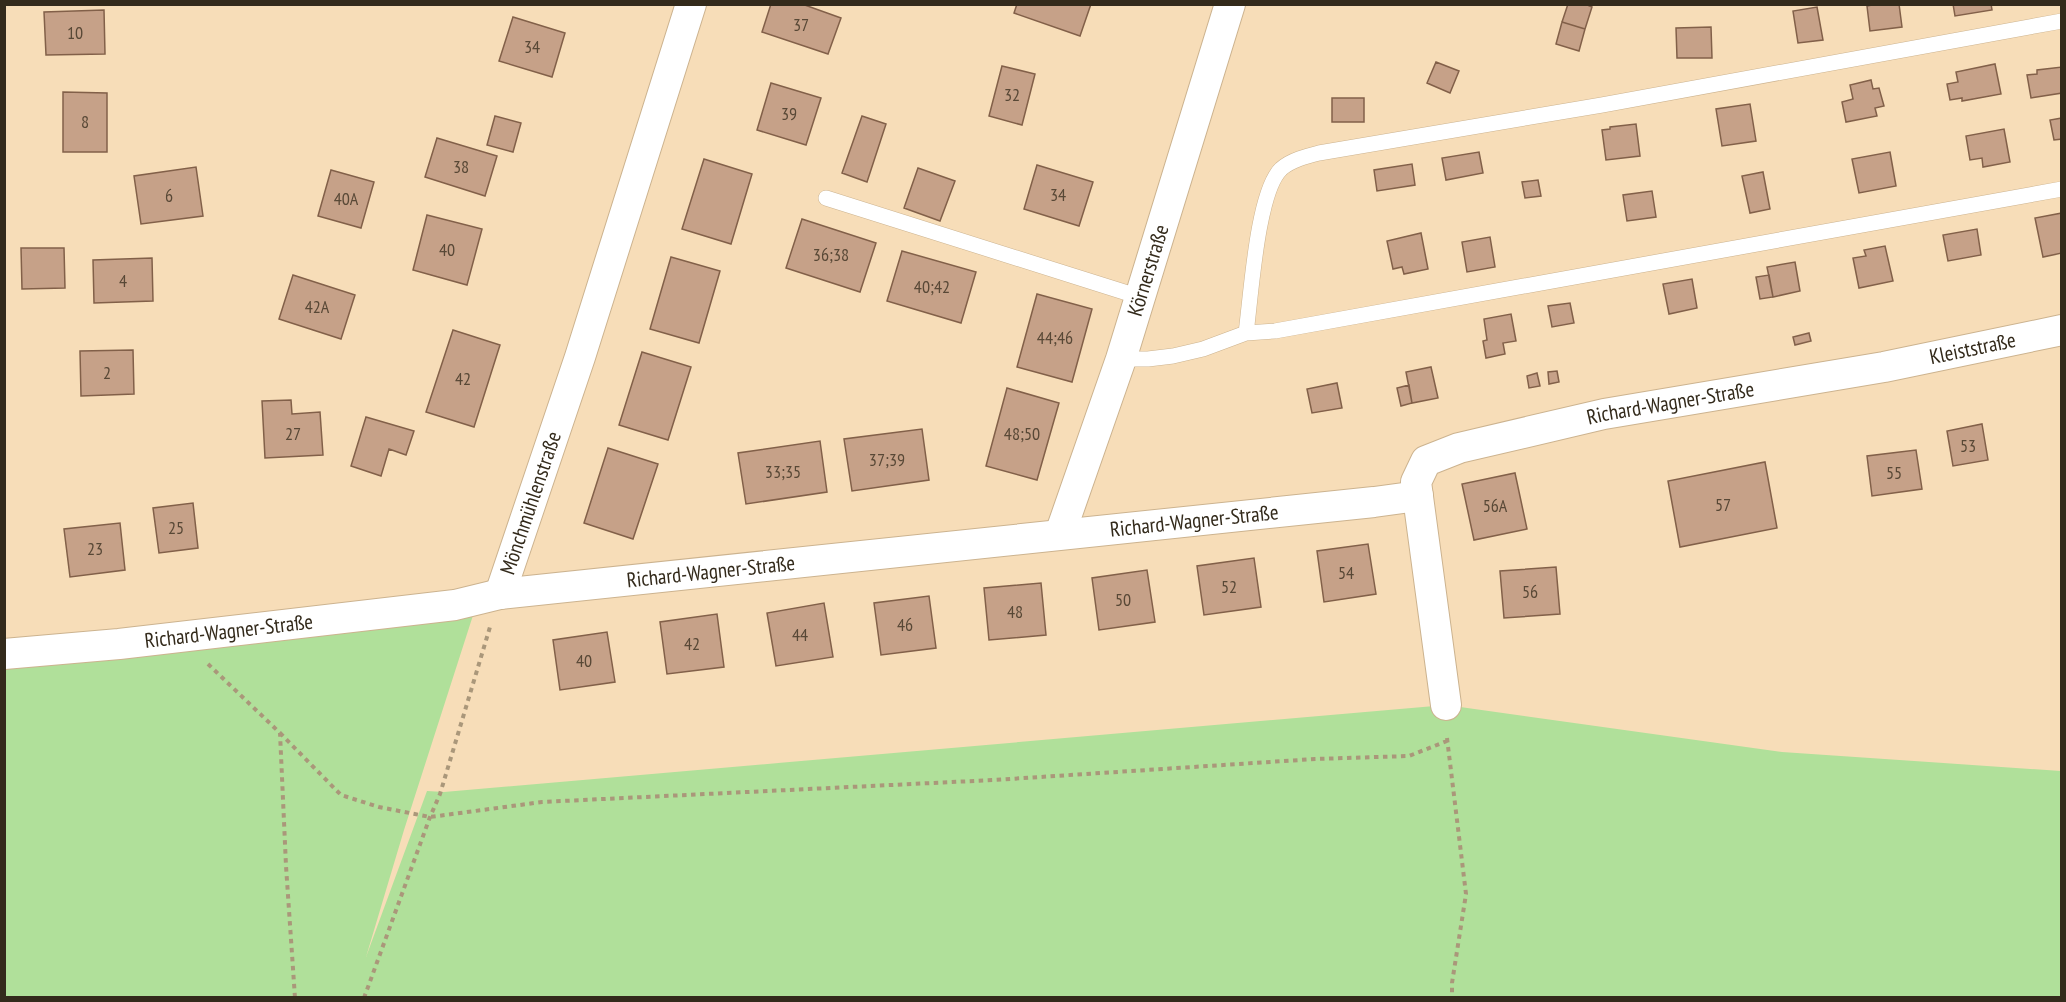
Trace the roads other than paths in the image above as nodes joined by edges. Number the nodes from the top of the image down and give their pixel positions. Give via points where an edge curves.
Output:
1 (691, 4) edge
2 (1230, 4) edge
3 (2061, 21) edge
4 (2061, 189) edge
5 (826, 198) dead end
6 (1140, 297) junction
7 (2061, 330) edge
8 (1246, 333) junction
9 (1122, 359) junction
10 (1884, 367) joint
11 (1418, 496) junction
12 (1060, 534) junction
13 (500, 594) junction
14 (4, 654) edge
15 (1446, 705) road end

1 - 13 street, Mönchmühlenstraße via 580,357
2 - 6 street, Körnerstraße
3 - 8 lane via 1302,158 1282,168 1262,208
4 - 8 lane via 1275,331
5 - 6 lane
6 - 9 street, Körnerstraße
7 - 10 street, Kleiststraße
8 - 9 lane via 1173,356
9 - 12 street, Körnerstraße
10 - 11 street, Richard-Wagner-Straße via 1604,414 1459,448 1426,460 1416,482
11 - 12 street, Richard-Wagner-Straße
11 - 15 street, Richard-Wagner-Straße
12 - 13 street, Richard-Wagner-Straße
13 - 14 street, Richard-Wagner-Straße via 455,604

